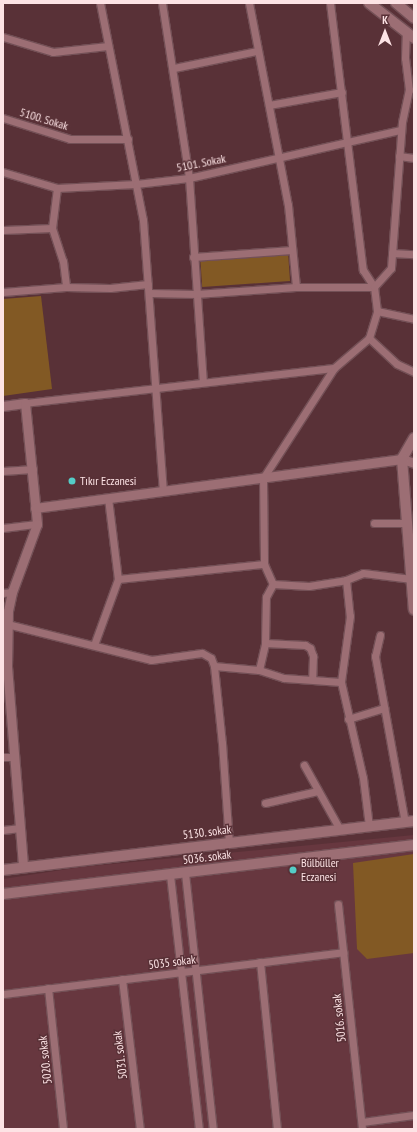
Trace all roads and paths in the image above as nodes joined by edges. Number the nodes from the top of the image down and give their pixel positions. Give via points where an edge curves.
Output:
1 (100, 3) edge
2 (162, 3) edge
3 (249, 3) edge
4 (330, 3) edge
5 (369, 3) edge
6 (396, 3) edge
7 (414, 18) edge
8 (406, 31) junction
9 (3, 37) edge
10 (414, 38) edge
11 (108, 46) junction
12 (257, 51) junction
13 (174, 68) junction
14 (342, 92) junction
15 (269, 105) junction
16 (3, 118) edge
17 (401, 130) junction
18 (128, 139) junction
19 (346, 141) junction
20 (399, 156) junction
21 (279, 158) junction
22 (414, 158) edge
23 (3, 172) edge
24 (189, 178) junction
25 (136, 184) junction
26 (57, 188) junction
27 (52, 228) junction
28 (3, 230) edge
29 (292, 250) junction
30 (392, 253) junction
31 (414, 254) edge
32 (193, 257) junction
33 (148, 284) junction
34 (66, 287) junction
35 (296, 287) junction
36 (374, 287) junction
37 (3, 292) edge
38 (150, 293) junction
39 (196, 294) junction
40 (377, 311) junction
41 (414, 319) edge
42 (369, 338) junction
43 (334, 368) junction
44 (414, 372) edge
45 (203, 382) junction
46 (157, 389) junction
47 (25, 403) junction
48 (3, 406) edge
49 (414, 438) edge
50 (402, 459) junction
51 (414, 463) edge
52 (33, 469) junction
53 (3, 471) edge
54 (263, 478) junction
55 (163, 491) junction
56 (108, 498) junction
57 (36, 508) junction
58 (407, 522) junction
59 (374, 523) dead end
60 (36, 524) junction
61 (3, 528) edge
62 (264, 564) junction
63 (118, 579) junction
64 (412, 579) junction
65 (346, 580) junction
66 (273, 584) junction
67 (7, 593) edge
68 (414, 610) edge
69 (5, 611) edge
70 (5, 623) edge
71 (380, 635) dead end
72 (265, 643) junction
73 (94, 645) junction
74 (214, 666) junction
75 (259, 670) junction
76 (312, 679) junction
77 (341, 682) junction
78 (384, 708) junction
79 (348, 719) junction
80 (3, 757) edge
81 (13, 757) junction
82 (304, 764) dead end
83 (318, 791) junction
84 (265, 803) dead end
85 (410, 822) edge
86 (369, 826) junction
87 (20, 828) junction
88 (339, 828) junction
89 (3, 830) edge
90 (229, 842) junction
91 (414, 845) edge
92 (23, 867) junction
93 (3, 870) edge
94 (184, 873) junction
95 (170, 875) junction
96 (3, 894) edge
97 (338, 904) dead end
98 (343, 952) junction
99 (260, 962) junction
100 (195, 970) junction
101 (182, 972) junction
102 (122, 979) junction
103 (48, 988) junction
104 (3, 994) edge
105 (414, 1115) edge
106 (362, 1126) edge
107 (64, 1129) edge
108 (140, 1129) edge
109 (199, 1129) edge
110 (213, 1129) edge
111 (277, 1129) edge

1 - 11 street
2 - 13 street
3 - 12 street
4 - 14 street
5 - 8 main road
6 - 7 main road
8 - 10 main road
8 - 17 street via 405,58 409,90
9 - 11 street via 53,52
11 - 18 street
12 - 13 street
12 - 15 street
13 - 24 street
14 - 15 street
14 - 19 street
15 - 21 street
16 - 18 street, 5100. Sokak via 70,139
17 - 19 street, 5101. Sokak
17 - 20 street
18 - 25 street
19 - 21 street, 5101. Sokak
19 - 36 street via 363,270
20 - 22 street
20 - 30 street
21 - 24 street, 5101. Sokak
21 - 29 street
23 - 26 street, 5101. Sokak
24 - 25 street, 5101. Sokak
24 - 32 street
25 - 26 street, 5101. Sokak
25 - 33 street via 143,220
26 - 27 street
27 - 28 street
27 - 34 street via 63,260
29 - 32 street
29 - 35 street
30 - 31 street
30 - 36 street via 391,268
32 - 39 street
33 - 34 street via 110,288
33 - 38 street
34 - 37 street
35 - 36 street
35 - 39 street
36 - 40 street
38 - 39 street
38 - 46 street
39 - 45 street
40 - 41 street
40 - 42 street
42 - 43 street
42 - 44 street via 397,364
43 - 45 street
43 - 54 street
45 - 46 street
46 - 47 street
46 - 55 street
47 - 48 street
47 - 52 street
49 - 50 main road
50 - 51 street
50 - 54 street
50 - 58 main road
52 - 53 street
52 - 57 street
54 - 55 street
54 - 62 street
55 - 56 street
56 - 57 street
56 - 63 street
57 - 60 street
58 - 59 street
58 - 64 main road
60 - 61 street
60 - 67 street
62 - 63 street
62 - 66 street
63 - 73 street
64 - 65 street via 363,573
64 - 68 main road
65 - 66 street via 309,586
65 - 77 street via 350,616
66 - 72 street via 266,597
67 - 69 street
69 - 70 street
70 - 73 street
70 - 81 street
71 - 78 street via 375,656
72 - 75 street
72 - 76 street via 305,645 310,648 313,656
73 - 74 street via 152,660 202,653 211,658
74 - 75 street
74 - 90 street
75 - 76 street via 284,678
76 - 77 street
77 - 79 street
78 - 79 street
78 - 85 street
79 - 86 street via 363,778
80 - 81 street
81 - 87 street
82 - 83 street
83 - 84 street
83 - 88 street
85 - 86 main road, 5130. sokak
86 - 88 main road, 5130. sokak
87 - 89 street
87 - 92 street
88 - 90 main road, 5130. sokak
90 - 92 main road, 5130. sokak
91 - 94 main road, 5036. sokak
92 - 93 main road, 5130. sokak
94 - 95 main road, 5036. sokak
94 - 100 street
95 - 96 main road, 5036. sokak
95 - 101 street
97 - 98 street, 5016. sokak
98 - 99 street, 5035 sokak
98 - 106 street, 5016. sokak
99 - 100 street, 5035 sokak
99 - 111 street
100 - 101 street, 5035 sokak
100 - 110 street
101 - 102 street, 5035 sokak
101 - 109 street
102 - 103 street, 5035 sokak
102 - 108 street, 5031. sokak
103 - 104 street, 5035 sokak
103 - 107 street, 5020. sokak
105 - 106 street

